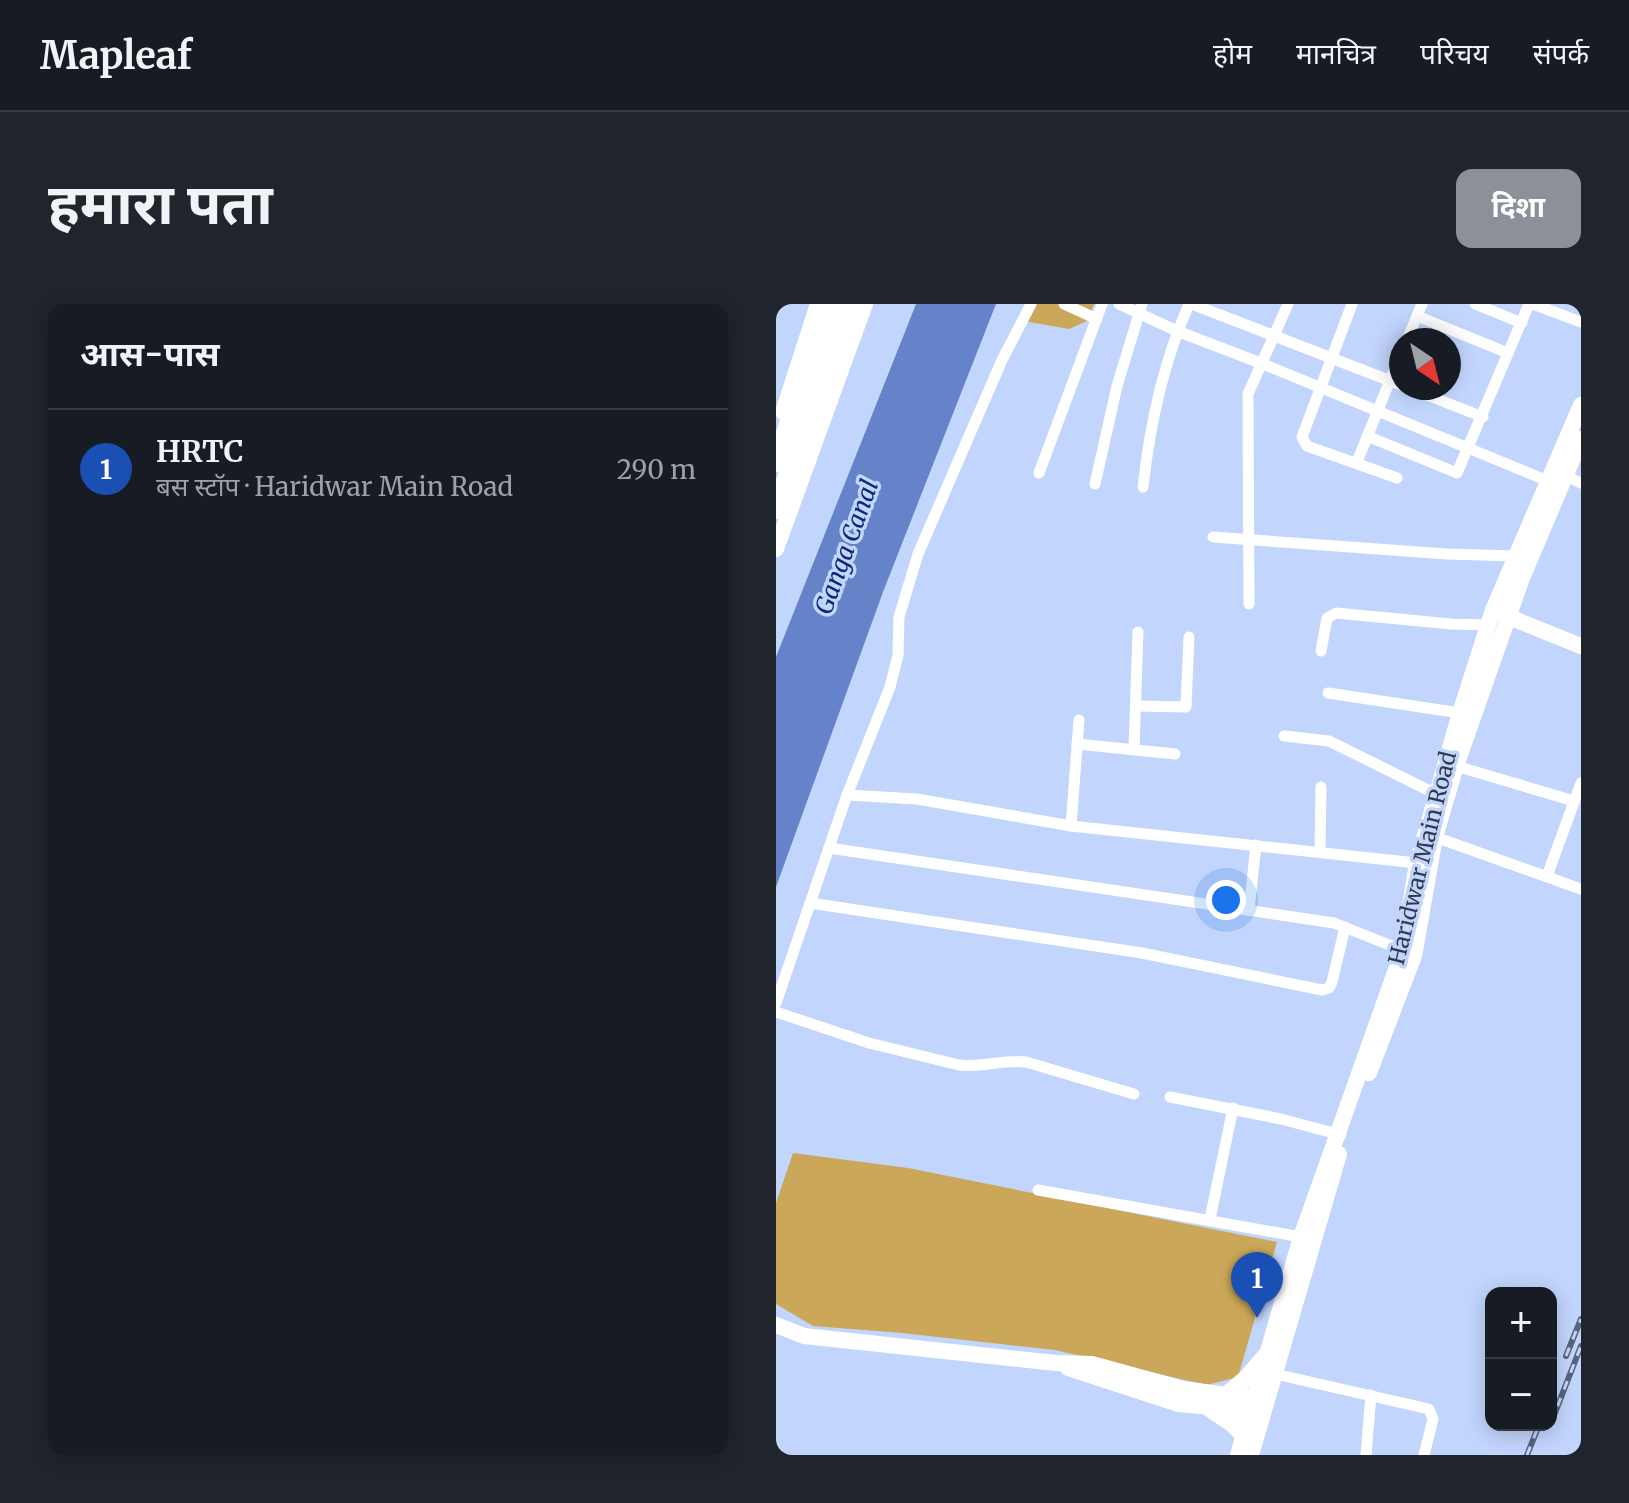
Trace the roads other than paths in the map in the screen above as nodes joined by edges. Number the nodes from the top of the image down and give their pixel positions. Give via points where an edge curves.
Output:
1 (818, 304) edge
2 (831, 304) edge
3 (850, 304) edge
4 (865, 304) edge
5 (1031, 304) edge
6 (1064, 304) edge
7 (1102, 304) edge
8 (1119, 304) edge
9 (1191, 304) edge
10 (1352, 304) edge
11 (1422, 304) edge
12 (1475, 304) edge
13 (1531, 304) edge
14 (1285, 305) edge
15 (1140, 308) edge
16 (1417, 316) junction
17 (1097, 319) junction
18 (1581, 322) edge
19 (1522, 323) junction
20 (1412, 328) edge
21 (1177, 331) junction
22 (1276, 334) junction
23 (1508, 353) junction
24 (1331, 356) junction
25 (1263, 364) junction
26 (1389, 380) edge
27 (1320, 387) junction
28 (1389, 393) edge
29 (1440, 400) edge
30 (1581, 405) edge
31 (1378, 411) junction
32 (1483, 417) junction
33 (1367, 436) junction
34 (1581, 439) edge
35 (1469, 449) junction
36 (776, 453) edge
37 (776, 462) edge
38 (1357, 462) junction
39 (1039, 473) dead end
40 (1397, 478) dead end
41 (1562, 480) edge
42 (1095, 484) dead end
43 (1143, 487) dead end
44 (776, 509) edge
45 (1213, 537) dead end
46 (1249, 540) junction
47 (776, 549) edge
48 (1516, 556) junction
49 (1249, 604) dead end
50 (1497, 617) junction
51 (1138, 632) dead end
52 (1189, 637) dead end
53 (1581, 646) edge
54 (1321, 651) dead end
55 (1328, 693) dead end
56 (1136, 706) junction
57 (1460, 713) junction
58 (1079, 720) dead end
59 (1284, 736) dead end
60 (1077, 744) junction
61 (1134, 749) junction
62 (1175, 754) dead end
63 (1456, 766) junction
64 (1581, 783) edge
65 (1321, 787) dead end
66 (847, 795) junction
67 (1441, 797) junction
68 (1574, 801) junction
69 (1071, 826) junction
70 (1435, 837) junction
71 (1256, 845) junction
72 (829, 848) junction
73 (1320, 852) junction
74 (1417, 863) junction
75 (1547, 876) junction
76 (1581, 889) edge
77 (810, 903) junction
78 (1249, 910) junction
79 (1345, 927) junction
80 (1408, 953) junction
81 (776, 1003) edge
82 (776, 1012) edge
83 (1134, 1094) dead end
84 (1170, 1097) dead end
85 (1233, 1108) junction
86 (1340, 1135) junction
87 (1038, 1190) dead end
88 (1210, 1219) junction
89 (1301, 1237) junction
90 (776, 1325) edge
91 (1267, 1355) junction
92 (1056, 1363) junction
93 (1275, 1374) junction
94 (1227, 1395) junction
95 (1371, 1395) junction
96 (1260, 1405) junction
97 (1208, 1407) junction
98 (1244, 1435) junction
99 (1238, 1455) edge
100 (1251, 1455) edge
101 (1366, 1455) edge
102 (1424, 1455) edge

1 - 36 main road
2 - 37 highway
3 - 44 highway
4 - 47 main road
5 - 66 street via 918,554 899,617 896,670
6 - 17 street
7 - 17 street
8 - 15 street
9 - 21 street
9 - 22 street
10 - 24 street
11 - 16 street
12 - 19 street
13 - 18 street
13 - 19 street
14 - 22 street
15 - 21 street
15 - 42 street
16 - 20 street
16 - 23 street
17 - 39 street
19 - 23 street
21 - 25 street
21 - 43 street via 1156,402
22 - 24 street
22 - 25 street
23 - 32 street
24 - 26 street
24 - 27 street
25 - 27 street
25 - 46 street via 1248,394 1246,414
27 - 31 street
27 - 38 street via 1303,442
28 - 31 street
29 - 32 street
30 - 41 main road, Haridwar Main Road
31 - 33 street
31 - 35 street
32 - 35 street
33 - 35 street via 1454,474
33 - 38 street
34 - 41 main road, Haridwar Main Road
35 - 41 street
38 - 40 street
41 - 48 main road, Haridwar Main Road
41 - 50 main road, Haridwar Main Road
45 - 46 street
46 - 48 street
46 - 49 street
48 - 50 main road, Haridwar Main Road
50 - 53 main road
50 - 54 street via 1451,624 1336,613 1327,618
50 - 57 main road, Haridwar Main Road
50 - 63 main road, Haridwar Main Road
51 - 56 street
52 - 56 street via 1186,707
55 - 57 street
56 - 61 street
57 - 67 main road, Haridwar Main Road
58 - 60 street
59 - 67 street via 1329,741
60 - 61 street
60 - 69 street
61 - 62 street
63 - 67 main road, Haridwar Main Road
63 - 68 street
64 - 68 street
65 - 73 street
66 - 69 street via 917,799
66 - 72 street
67 - 70 main road, Haridwar Main Road
67 - 74 main road, Haridwar Main Road
68 - 75 street
69 - 71 street
70 - 75 street
70 - 80 main road, Haridwar Main Road
71 - 73 street
71 - 78 street
72 - 77 street
72 - 78 street
73 - 74 street
74 - 80 main road, Haridwar Main Road
75 - 76 street
77 - 79 street via 1142,953 1322,990 1332,982
77 - 81 street
78 - 79 street
79 - 80 street
80 - 86 main road, Haridwar Main Road
82 - 83 street via 959,1065 1026,1062
84 - 85 street
85 - 86 street
85 - 88 street
86 - 89 main road, Haridwar Main Road
86 - 93 main road, Haridwar Main Road
87 - 88 street
88 - 89 street
89 - 91 main road, Haridwar Main Road
90 - 92 main road via 804,1336
91 - 94 main road
91 - 96 main road, Haridwar Main Road
92 - 94 main road via 1092,1364
92 - 97 main road via 1178,1404
93 - 95 street
93 - 96 main road, Haridwar Main Road
94 - 96 main road
95 - 101 street
95 - 102 street via 1429,1409 1433,1419
96 - 97 main road
96 - 98 main road, Haridwar Main Road
96 - 100 main road, Haridwar Main Road
97 - 98 main road
98 - 99 main road, Haridwar Main Road

